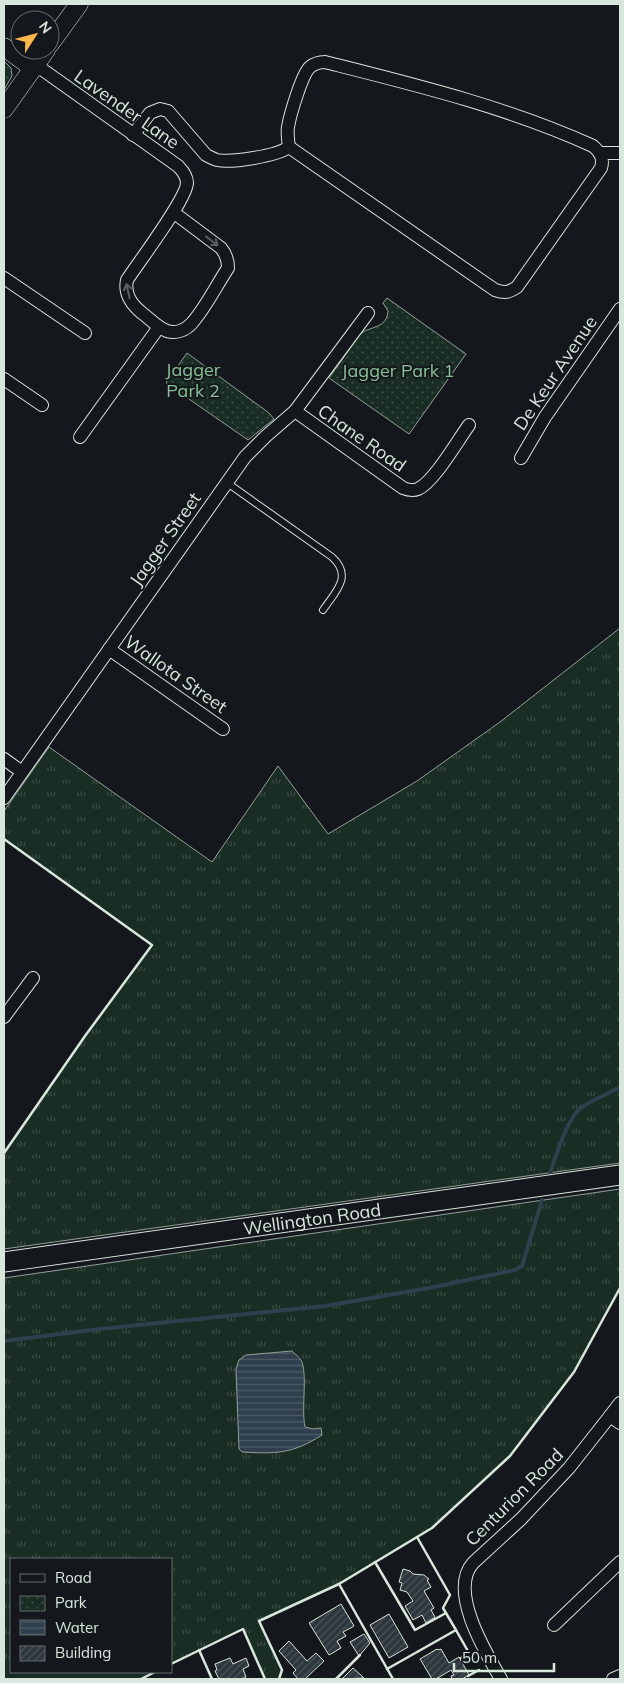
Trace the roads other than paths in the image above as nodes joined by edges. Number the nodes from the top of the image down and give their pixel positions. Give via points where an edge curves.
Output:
1 (79, 4) edge
2 (60, 30) edge
3 (4, 47) edge
4 (39, 60) edge
5 (33, 68) junction
6 (4, 109) edge
7 (133, 134) junction
8 (289, 147) junction
9 (600, 153) junction
10 (620, 153) edge
11 (173, 212) junction
12 (4, 278) edge
13 (620, 309) edge
14 (368, 313) dead end
15 (159, 327) junction
16 (86, 333) dead end
17 (4, 379) edge
18 (42, 405) dead end
19 (295, 411) junction
20 (468, 425) dead end
21 (80, 436) dead end
22 (521, 458) dead end
23 (226, 482) junction
24 (323, 610) dead end
25 (109, 649) junction
26 (223, 729) dead end
27 (4, 759) edge
28 (22, 772) junction
29 (4, 798) edge
30 (33, 978) dead end
31 (4, 1017) edge
32 (620, 1175) edge
33 (4, 1262) edge
34 (620, 1403) edge
35 (615, 1420) edge
36 (620, 1562) edge
37 (554, 1625) dead end
38 (620, 1676) edge
39 (501, 1679) edge
40 (613, 1679) edge

1 - 2 street
3 - 5 street
4 - 5 street
5 - 6 street
5 - 7 street, Lavender Lane via 43,70
7 - 8 street via 150,113 160,109 168,111 212,159 226,161 271,155
7 - 11 street, Lavender Lane via 182,170 187,183
8 - 9 street via 287,128 306,73 315,64 325,62 472,100 587,143
8 - 9 street via 503,293 517,287 601,168
9 - 10 street
15 -> 11 street via 128,297 126,286
11 -> 15 street via 225,253 228,268 188,327 176,332
12 - 16 street
13 - 22 street, De Keur Avenue via 545,417
14 - 19 street, Jagger Street
15 - 21 street
17 - 18 street
19 - 20 street, Chane Road via 408,490 418,489 431,478
19 - 23 street, Jagger Street via 245,457
23 - 24 lane via 341,566 343,573 339,586
23 - 25 street, Jagger Street
25 - 26 street, Wallota Street
25 - 28 street, Jagger Street
27 - 28 street
28 - 29 street, Jagger Street
30 - 31 street
32 - 33 main road, Wellington Road
34 - 35 street, Centurion Road
35 - 39 street, Centurion Road via 520,1520 470,1566 466,1577 468,1611
36 - 37 street
38 - 40 street

